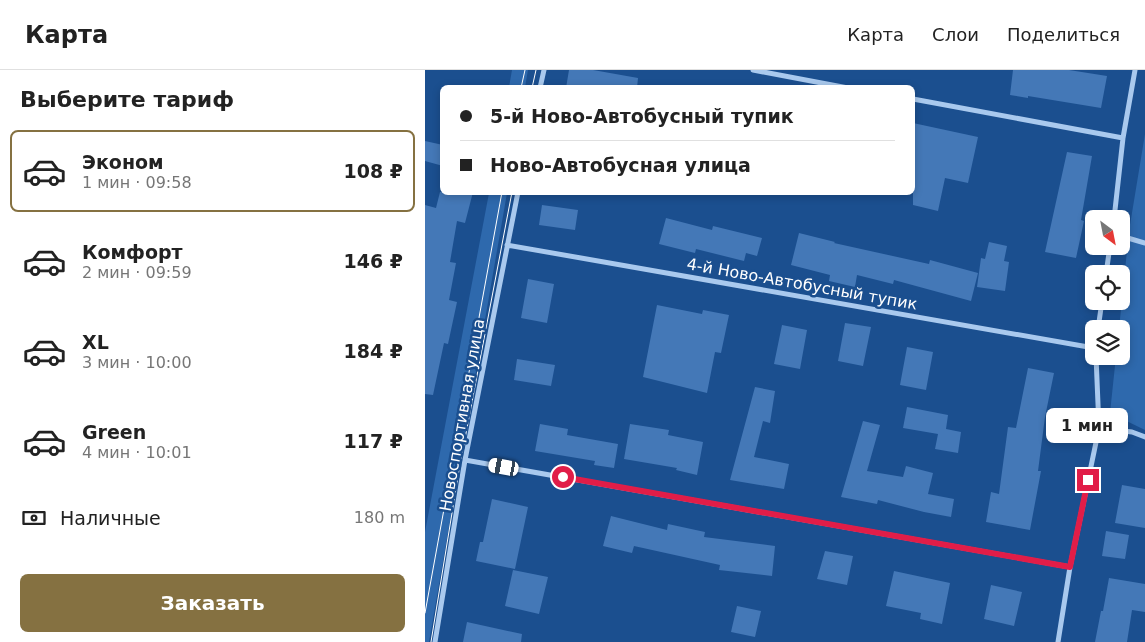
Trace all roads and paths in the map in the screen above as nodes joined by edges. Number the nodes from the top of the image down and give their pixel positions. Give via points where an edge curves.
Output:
1 (544, 70) edge
2 (753, 70) edge
3 (1135, 70) edge
4 (541, 85) edge
5 (832, 85) edge
6 (915, 99) edge
7 (1123, 138) junction
8 (517, 195) edge
9 (1114, 210) edge
10 (1130, 239) edge
11 (1145, 243) edge
12 (507, 245) junction
13 (1085, 346) edge
14 (1096, 365) edge
15 (1099, 428) junction
16 (1145, 437) edge
17 (465, 460) junction
18 (1070, 567) junction
19 (435, 642) edge
20 (1058, 642) edge

1 - 4 street
2 - 5 street
3 - 7 street
6 - 7 street
7 - 9 street
8 - 12 street, Новоспортивная улица
10 - 11 street
12 - 13 street, 4-й Ново-Автобусный тупик
12 - 17 street, Новоспортивная улица
14 - 15 street
15 - 16 street
15 - 18 street
17 - 18 street
17 - 19 street, Новоспортивная улица
18 - 20 street

